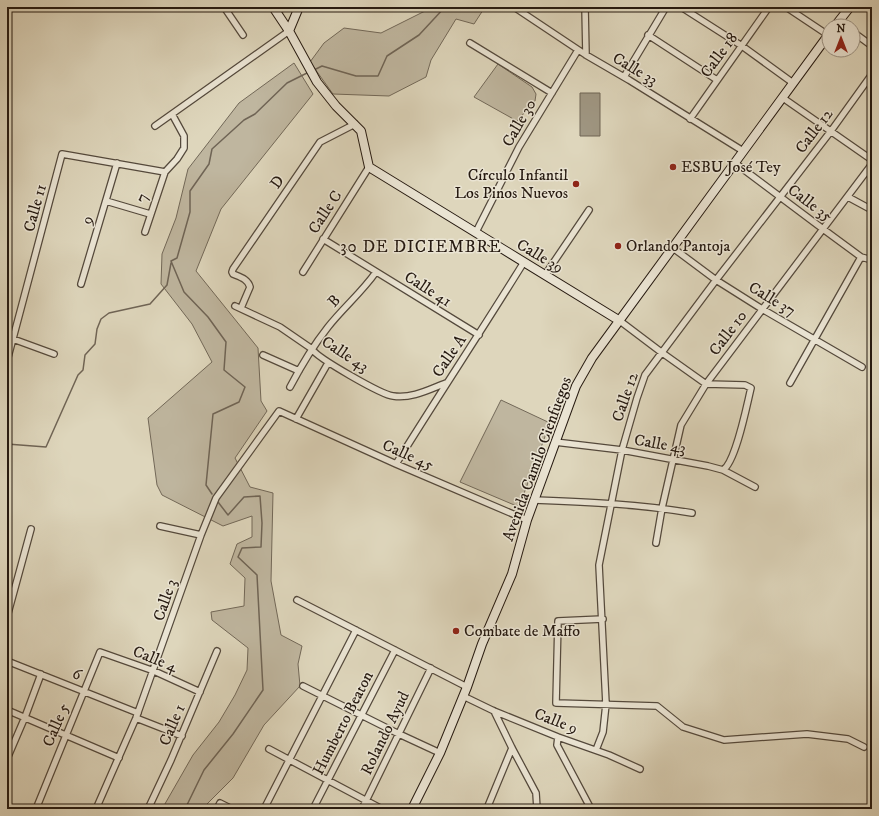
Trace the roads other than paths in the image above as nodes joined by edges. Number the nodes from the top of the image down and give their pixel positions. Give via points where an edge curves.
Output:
1 (224, 7) edge
2 (273, 7) edge
3 (284, 7) edge
4 (299, 7) edge
5 (514, 7) edge
6 (585, 7) edge
7 (666, 7) edge
8 (681, 7) edge
9 (769, 7) edge
10 (786, 7) edge
11 (850, 7) edge
12 (843, 18) edge
13 (821, 29) edge
14 (289, 31) junction
15 (244, 36) dead end
16 (648, 36) junction
17 (861, 38) edge
18 (470, 43) dead end
19 (821, 45) edge
20 (742, 46) junction
21 (872, 46) edge
22 (578, 50) junction
23 (586, 55) junction
24 (872, 74) edge
25 (624, 77) junction
26 (717, 80) junction
27 (793, 83) junction
28 (552, 93) junction
29 (783, 98) junction
30 (172, 114) junction
31 (690, 119) junction
32 (355, 124) junction
33 (155, 126) dead end
34 (831, 131) junction
35 (743, 151) junction
36 (872, 160) edge
37 (117, 163) junction
38 (735, 163) junction
39 (872, 164) edge
40 (369, 167) junction
41 (165, 172) junction
42 (780, 197) junction
43 (848, 197) junction
44 (106, 201) junction
45 (589, 210) dead end
46 (872, 210) edge
47 (150, 214) junction
48 (823, 229) junction
49 (145, 232) dead end
50 (476, 232) junction
51 (323, 239) junction
52 (673, 248) junction
53 (861, 257) junction
54 (872, 260) edge
55 (524, 262) junction
56 (303, 272) dead end
57 (376, 272) junction
58 (545, 275) junction
59 (716, 280) junction
60 (81, 284) dead end
61 (238, 307) joint
62 (762, 309) junction
63 (620, 321) junction
64 (479, 335) junction
65 (13, 339) junction
66 (815, 340) junction
67 (312, 348) junction
68 (661, 352) junction
69 (54, 354) dead end
70 (263, 356) dead end
71 (7, 361) edge
72 (328, 363) junction
73 (862, 368) dead end
74 (299, 371) junction
75 (446, 383) junction
76 (790, 383) dead end
77 (706, 384) junction
78 (290, 387) dead end
79 (279, 411) joint
80 (296, 419) junction
81 (555, 442) junction
82 (622, 450) junction
83 (673, 460) junction
84 (396, 464) junction
85 (724, 470) junction
86 (755, 487) dead end
87 (534, 500) junction
88 (612, 504) junction
89 (662, 508) junction
90 (692, 513) dead end
91 (527, 520) junction
92 (160, 526) dead end
93 (31, 529) dead end
94 (201, 535) junction
95 (656, 543) dead end
96 (297, 600) dead end
97 (7, 617) edge
98 (603, 619) junction
99 (356, 630) junction
100 (395, 650) junction
101 (217, 651) dead end
102 (100, 652) joint
103 (7, 661) edge
104 (431, 668) junction
105 (154, 671) junction
106 (41, 674) junction
107 (303, 686) dead end
108 (467, 687) junction
109 (84, 691) junction
110 (200, 692) junction
111 (324, 696) junction
112 (463, 696) junction
113 (606, 704) junction
114 (7, 710) edge
115 (494, 711) junction
116 (362, 715) junction
117 (137, 716) junction
118 (25, 717) junction
119 (399, 734) junction
120 (65, 735) junction
121 (182, 736) junction
122 (558, 737) junction
123 (864, 747) dead end
124 (512, 748) junction
125 (269, 749) dead end
126 (596, 750) junction
127 (440, 753) junction
128 (119, 758) junction
129 (7, 759) edge
130 (290, 760) junction
131 (640, 769) dead end
132 (328, 780) junction
133 (366, 800) junction
134 (36, 809) edge
135 (96, 809) edge
136 (148, 809) edge
137 (217, 809) edge
138 (232, 809) edge
139 (264, 809) edge
140 (313, 809) edge
141 (362, 809) edge
142 (382, 809) edge
143 (412, 809) edge
144 (485, 809) edge
145 (537, 809) edge
146 (591, 809) edge

1 - 15 street
2 - 3 main road
2 - 14 main road
4 - 14 main road
5 - 22 street, Calle 33
6 - 23 street
7 - 16 street
8 - 20 street
9 - 20 street, Calle 18
10 - 13 street
11 - 12 main road
14 - 30 street
14 - 32 main road via 316,82
16 - 25 street
16 - 26 street
17 - 21 street
18 - 28 street
19 - 27 main road, Avenida Camilo Cienfuegos
20 - 26 street, Calle 18
20 - 27 street
22 - 23 street, Calle 33
22 - 28 street, Calle 30
23 - 25 street, Calle 33
24 - 34 street, Calle 12
25 - 31 street, Calle 33
26 - 31 street, Calle 18
27 - 29 main road, Avenida Camilo Cienfuegos
28 - 50 street, Calle 30 via 520,147
29 - 34 street
29 - 35 main road, Avenida Camilo Cienfuegos
30 - 33 street
30 - 41 street via 184,136 184,148
31 - 35 street, Calle 33
32 - 40 main road via 361,131
32 - 61 street, D via 320,142 232,268 233,274 247,281 250,287
34 - 36 street
34 - 42 street, Calle 12
35 - 38 main road, Avenida Camilo Cienfuegos
37 - 41 street
37 - 44 street, 9
37 - 65 street, Calle 11 via 62,154
38 - 42 street, Calle 35
38 - 52 main road, Avenida Camilo Cienfuegos
39 - 43 street, Calle 10
40 - 50 main road, Calle 39
40 - 51 street, Calle C
41 - 47 street, 7
42 - 48 street, Calle 35
42 - 59 street, Calle 12
43 - 46 street
43 - 48 street, Calle 10
44 - 47 street
44 - 60 street, 9
45 - 58 street
47 - 49 street, 7
48 - 53 street, Calle 35
48 - 62 street, Calle 10
50 - 55 main road, Calle 39
51 - 56 street, Calle C
51 - 57 street, Calle 41
52 - 59 street, Calle 37
52 - 63 main road, Avenida Camilo Cienfuegos
53 - 54 street, Calle 35
53 - 66 street
55 - 58 main road, Calle 39
55 - 64 street, Calle A
57 - 64 street, Calle 41
57 - 67 street, B
58 - 63 main road, Calle 39
59 - 62 street, Calle 37
59 - 68 street, Calle 12
61 - 67 street, Calle 43 via 280,327
62 - 66 street, Calle 37
62 - 77 street, Calle 10
63 - 68 street, Calle 39
63 - 81 main road, Avenida Camilo Cienfuegos via 592,358 576,386
64 - 75 street, Calle A
65 - 69 street
65 - 71 street, Calle 11
66 - 73 street, Calle 37
66 - 76 street
67 - 72 street, Calle 43
67 - 74 street, B
68 - 77 street, Calle 39
68 - 82 street, Calle 12 via 645,375
70 - 74 street
72 - 75 street, Calle 43 via 392,396 409,396
72 - 80 street
74 - 78 street, B
75 - 84 street, Calle A
77 - 83 street, Calle 10 via 680,425
77 - 85 street via 745,385 751,388 732,456
79 - 80 street, Calle 45
79 - 94 street, Calle 3 via 216,498
80 - 84 street, Calle 45
81 - 82 street, Calle 43
81 - 87 main road, Avenida Camilo Cienfuegos
82 - 83 street, Calle 43
82 - 88 street, Calle 12
83 - 85 street, Calle 43
83 - 89 street, Calle 10
84 - 91 street, Calle 45
85 - 86 street, Calle 43
87 - 88 street
87 - 91 main road, Avenida Camilo Cienfuegos
88 - 89 street
88 - 98 street, Calle 12 via 600,565
89 - 90 street
89 - 95 street, Calle 10
91 - 108 main road, Avenida Camilo Cienfuegos via 512,574
92 - 94 street
93 - 97 street
94 - 105 street, Calle 3
96 - 99 street
98 - 113 street, Calle 12
98 - 113 street via 558,621 556,703
99 - 100 street
99 - 111 street
100 - 104 street
100 - 116 street, Humberto Beaton
101 - 110 street, Calle 1
102 - 105 street, Calle 4
102 - 109 street, Calle 5
103 - 106 street, 6
104 - 108 street
104 - 119 street, Rolando Ayud
105 - 110 street, Calle 4
105 - 117 street, Calle 3
106 - 109 street, 6
106 - 118 street
107 - 111 street
108 - 112 main road, Avenida Camilo Cienfuegos
109 - 117 street, 6
109 - 120 street, Calle 5
110 - 121 street, Calle 1
111 - 116 street
111 - 130 street
112 - 115 street, Calle 9
112 - 127 main road, Avenida Camilo Cienfuegos
113 - 123 street via 657,706 683,727 724,740 807,734 848,739
113 - 126 street, Calle 12 via 603,732
114 - 118 street
115 - 122 street, Calle 9
115 - 124 street
116 - 119 street
116 - 132 street, Humberto Beaton
117 - 121 street, 6
117 - 128 street, Calle 3
118 - 120 street
118 - 129 street
119 - 127 street
119 - 133 street, Rolando Ayud
120 - 128 street
120 - 134 street, Calle 5
121 - 136 street, Calle 1
122 - 126 street, Calle 9
122 - 146 street via 557,745
124 - 144 street
124 - 145 street via 536,793
125 - 130 street
126 - 131 street, Calle 9
127 - 143 main road, Avenida Camilo Cienfuegos
128 - 135 street, Calle 3
130 - 132 street
130 - 139 street
132 - 133 street
132 - 140 street, Humberto Beaton
133 - 141 street, Rolando Ayud
133 - 142 street
137 - 138 street via 220,803

